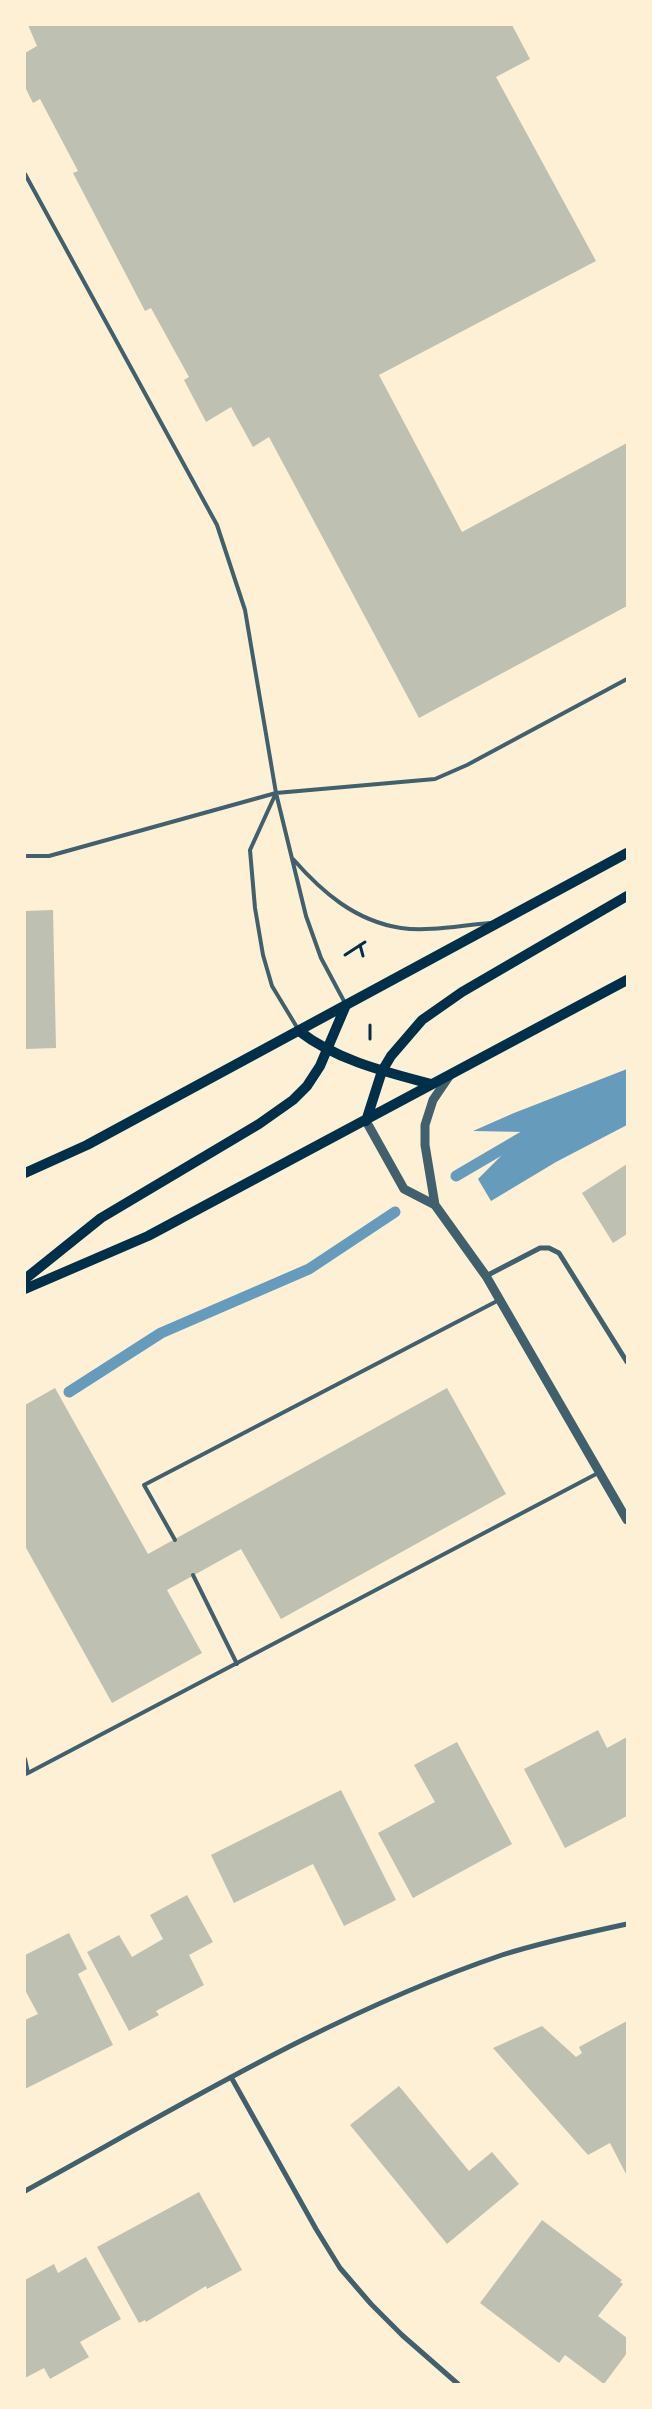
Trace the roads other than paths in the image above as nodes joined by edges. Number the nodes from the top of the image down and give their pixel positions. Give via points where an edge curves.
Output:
1 (25, 174) edge
2 (627, 679) edge
3 (276, 793) junction
4 (627, 853) edge
5 (25, 856) edge
6 (292, 857) junction
7 (627, 896) edge
8 (495, 923) junction
9 (627, 980) edge
10 (346, 1005) junction
11 (299, 1031) junction
12 (329, 1050) junction
13 (382, 1071) junction
14 (450, 1074) junction
15 (431, 1084) junction
16 (366, 1121) junction
17 (25, 1173) edge
18 (435, 1205) junction
19 (486, 1276) junction
20 (25, 1279) edge
21 (25, 1289) edge
22 (499, 1300) junction
23 (627, 1362) edge
24 (600, 1472) junction
25 (627, 1520) edge
26 (175, 1540) dead end
27 (193, 1575) dead end
28 (237, 1664) junction
29 (25, 1759) edge
30 (26, 1773) edge
31 (627, 1924) edge
32 (231, 2077) junction
33 (25, 2191) edge
34 (458, 2384) edge

1 - 3 lane via 217,525 245,610
2 - 3 lane via 435,779
3 - 5 lane via 49,856
3 - 6 lane
3 - 11 lane via 250,850 255,908 272,986
4 - 8 main road
6 - 8 lane via 316,886 332,899 373,920 402,928
6 - 10 lane via 314,942
7 - 13 main road via 442,1005 422,1020
8 - 10 main road
9 - 14 main road
10 - 11 main road
10 - 12 main road
11 - 12 main road
11 - 17 main road via 87,1145
12 - 13 main road
12 - 20 main road via 307,1086 278,1111 100,1218
13 - 15 main road
13 - 16 main road
14 - 15 main road
14 - 18 street via 433,1100 424,1125 424,1144
15 - 16 main road
16 - 18 street via 404,1188
16 - 21 main road via 148,1236
18 - 19 street
19 - 22 street
19 - 23 street via 540,1248 560,1253
22 - 24 street
22 - 26 lane via 144,1485
24 - 25 street
24 - 28 lane
27 - 28 lane
28 - 30 lane
29 - 30 lane
31 - 32 street via 558,1939 399,1994
32 - 33 street
32 - 34 street via 340,2268 402,2335

